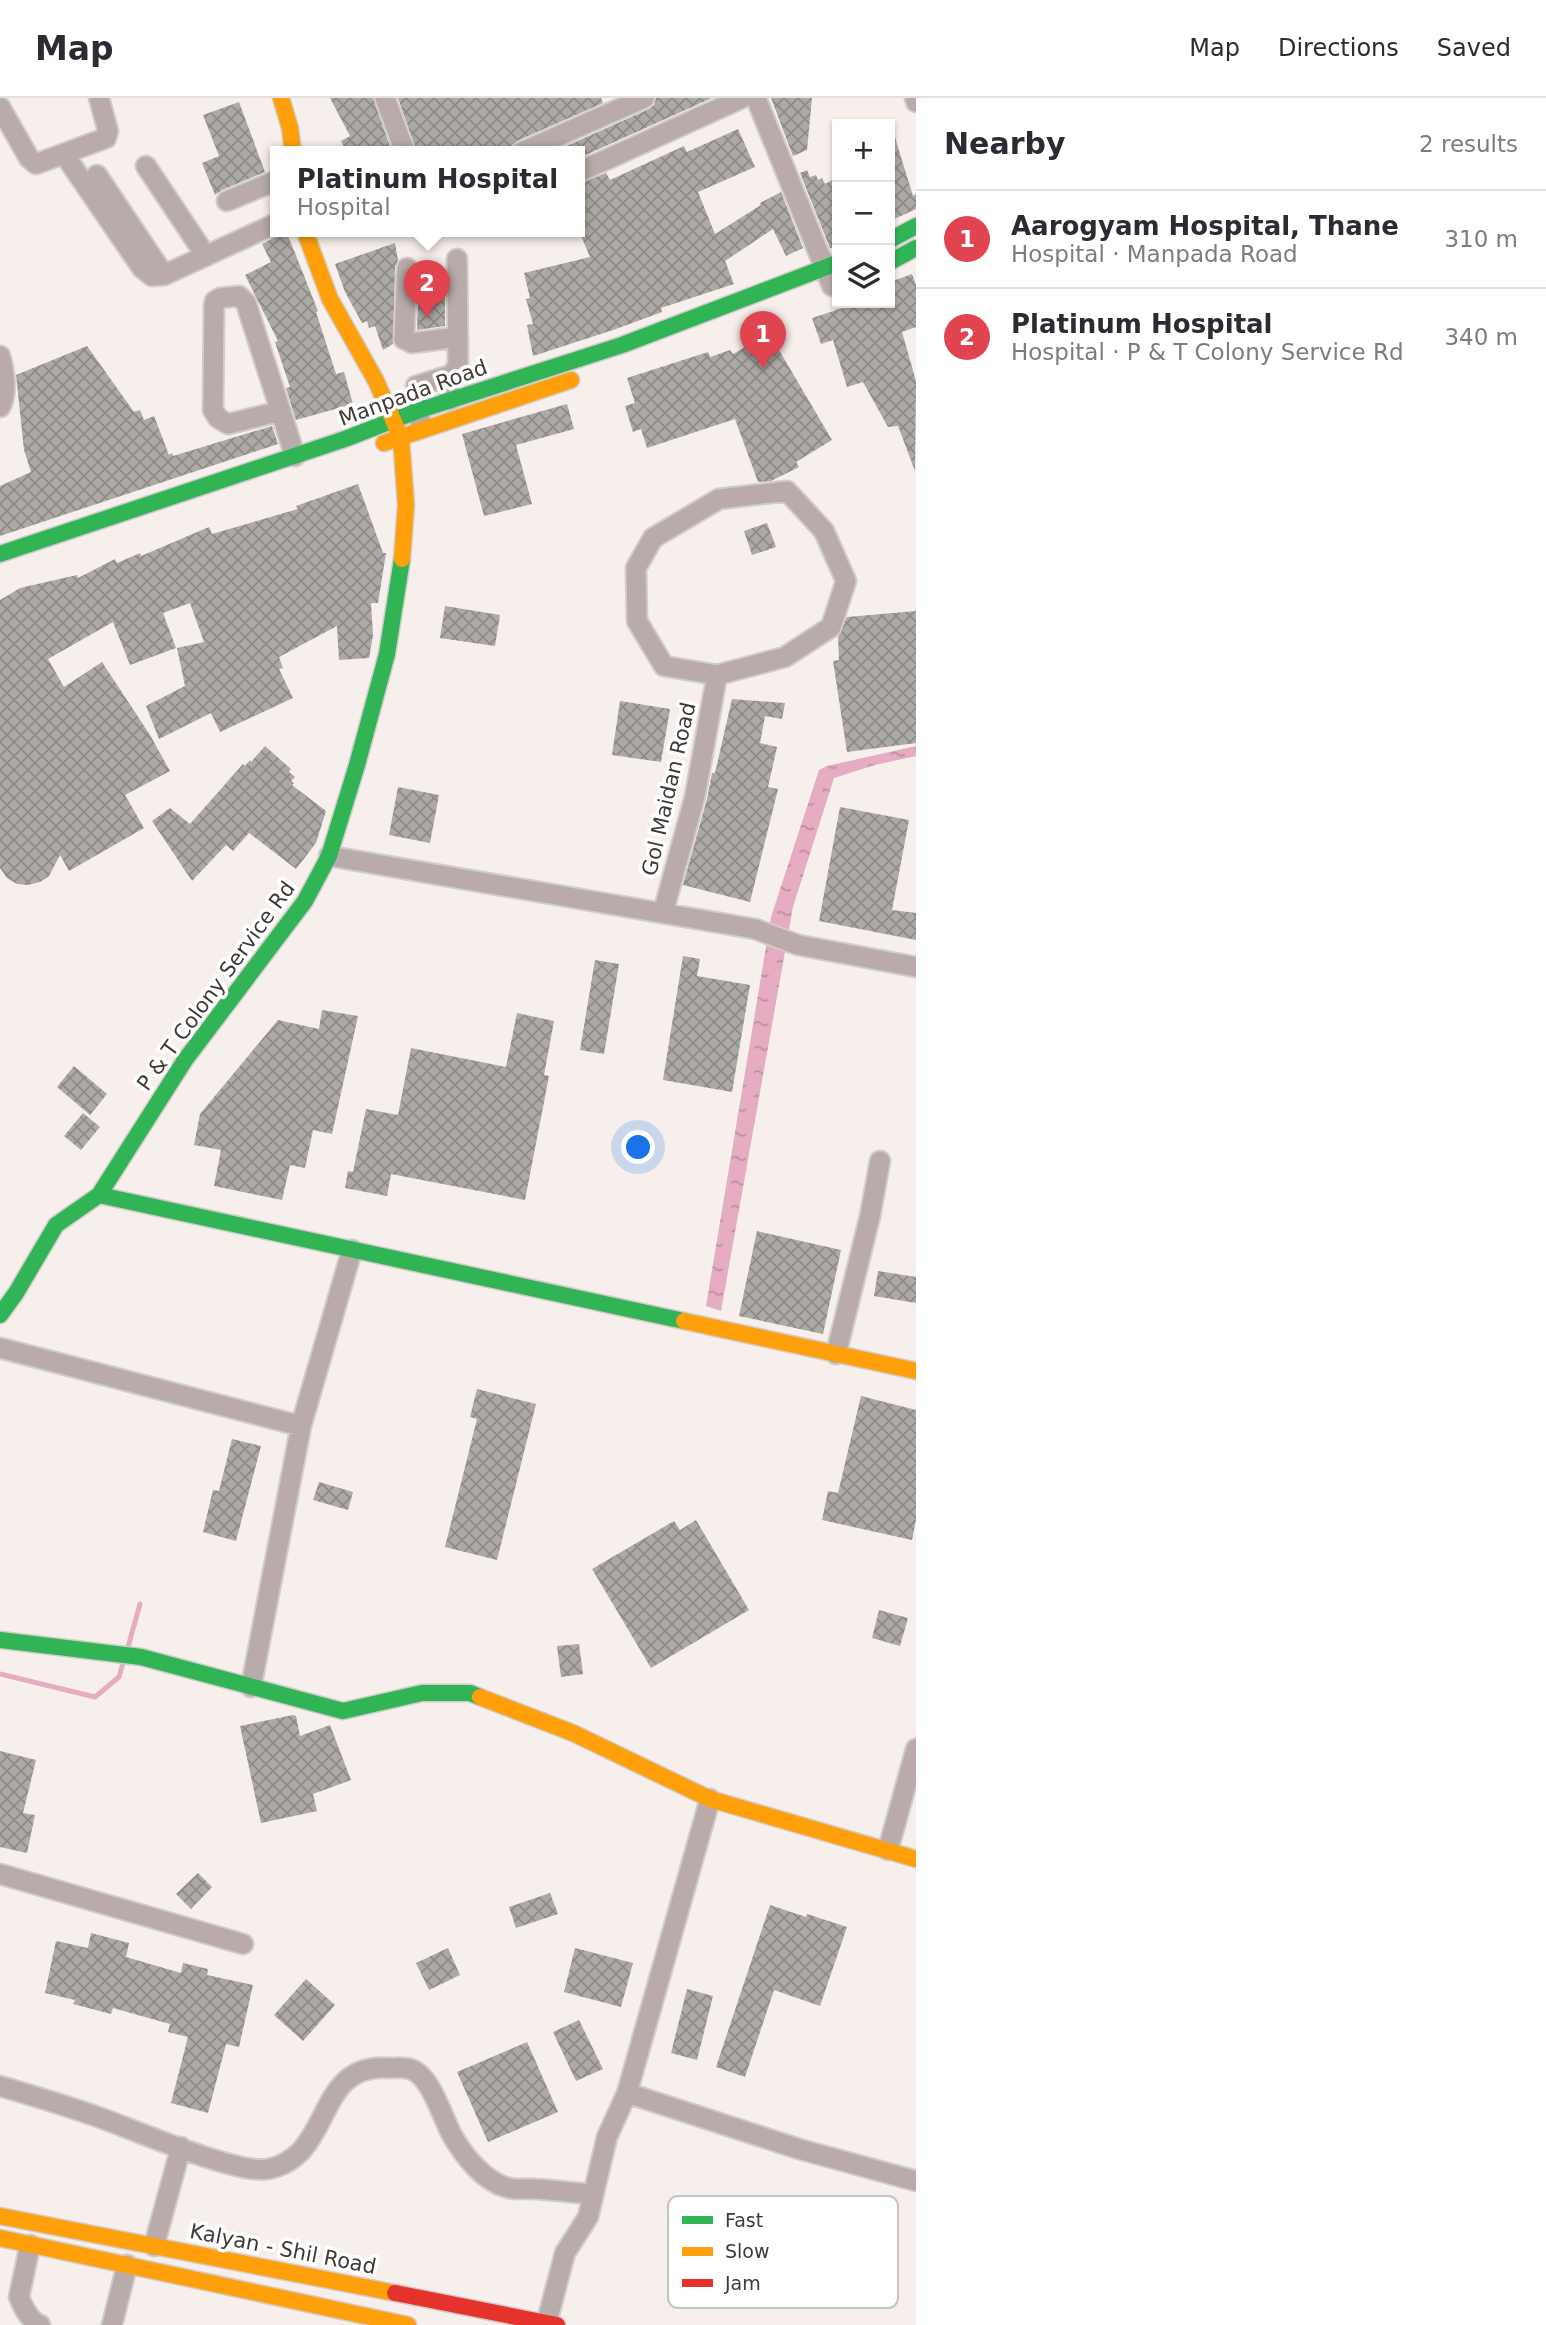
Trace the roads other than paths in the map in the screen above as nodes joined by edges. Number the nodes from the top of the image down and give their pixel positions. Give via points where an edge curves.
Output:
1 (99, 98) edge
2 (281, 98) edge
3 (385, 98) edge
4 (644, 98) edge
5 (742, 98) edge
6 (756, 98) edge
7 (0, 107) edge
8 (292, 146) edge
9 (403, 146) edge
10 (536, 146) edge
11 (64, 154) junction
12 (146, 166) dead end
13 (585, 169) edge
14 (97, 175) dead end
15 (270, 183) edge
16 (227, 201) dead end
17 (270, 226) edge
18 (916, 226) edge
19 (307, 237) edge
20 (895, 237) edge
21 (916, 248) edge
22 (206, 256) junction
23 (457, 259) dead end
24 (895, 259) edge
25 (407, 268) dead end
26 (164, 275) junction
27 (830, 279) edge
28 (458, 337) junction
29 (0, 356) edge
30 (530, 374) junction
31 (451, 376) junction
32 (584, 376) dead end
33 (536, 393) junction
34 (450, 400) junction
35 (0, 407) edge
36 (281, 411) junction
37 (417, 411) junction
38 (392, 420) junction
39 (423, 430) junction
40 (401, 438) junction
41 (295, 456) junction
42 (262, 475) junction
43 (112, 524) junction
44 (78, 545) dead end
45 (1, 563) edge
46 (718, 675) junction
47 (329, 856) junction
48 (663, 913) junction
49 (916, 967) edge
50 (880, 1161) dead end
51 (99, 1195) junction
52 (352, 1250) junction
53 (0, 1315) edge
54 (0, 1348) edge
55 (836, 1354) junction
56 (916, 1371) edge
57 (301, 1426) junction
58 (0, 1640) edge
59 (251, 1687) junction
60 (916, 1749) edge
61 (710, 1799) junction
62 (888, 1850) junction
63 (916, 1859) edge
64 (0, 1874) edge
65 (243, 1944) dead end
66 (0, 2086) edge
67 (627, 2093) junction
68 (181, 2147) junction
69 (916, 2181) edge
70 (593, 2194) junction
71 (0, 2216) edge
72 (0, 2238) edge
73 (30, 2245) junction
74 (155, 2246) junction
75 (127, 2265) junction
76 (526, 2322) edge
77 (550, 2324) edge
78 (40, 2325) edge
79 (112, 2325) edge
80 (408, 2325) edge

1 - 11 street via 106,138
2 - 8 street
3 - 9 street
4 - 10 street
5 - 13 street
6 - 27 street
7 - 11 street via 31,161 39,164
11 - 26 street via 142,268 152,276
12 - 22 street
14 - 26 street
15 - 16 street
17 - 22 street
18 - 20 street
19 - 38 street, P & T Colony Service Rd via 330,299 376,381
21 - 24 street
22 - 26 street
23 - 28 street
25 - 28 street via 404,339 412,343
27 - 30 street, Manpada Road via 714,321
28 - 31 street via 458,365
29 - 35 street via 4,394
30 - 33 street
30 - 34 street, Manpada Road
31 - 34 street
31 - 37 street via 416,386
32 - 33 street, Manpada Road
33 - 39 street, Manpada Road
34 - 37 street, Manpada Road
36 - 36 street via 228,424 213,410 214,306 220,298 239,296 246,303
36 - 41 street
37 - 38 street, Manpada Road
37 - 39 street
38 - 40 street, P & T Colony Service Rd
38 - 41 street, Manpada Road
39 - 40 street, Manpada Road
40 - 42 street, Manpada Road
40 - 47 street, P & T Colony Service Rd via 406,505 387,654
41 - 42 street, Manpada Road
42 - 43 street, Manpada Road
43 - 44 street, Manpada Road
43 - 45 street, Manpada Road
46 - 46 street, Gol Maidan Road via 785,656 831,627 846,581 824,531 787,491 719,499 653,538 636,568 637,621 664,666
46 - 48 street, Gol Maidan Road via 695,796
47 - 48 street
47 - 51 street, P & T Colony Service Rd via 305,901 185,1059
48 - 49 street via 755,929 798,945
50 - 55 street
51 - 52 street
51 - 53 street via 56,1225
52 - 55 street
52 - 57 street
54 - 57 street
55 - 56 street
57 - 59 street
58 - 59 street via 125,1655
59 - 61 street via 343,1711 422,1693 470,1693 573,1733
60 - 62 street
61 - 62 street
61 - 67 street
62 - 63 street
64 - 65 street
66 - 68 street
67 - 69 street
67 - 70 street via 607,2137
68 - 70 street via 243,2168 267,2169 286,2162 310,2143 332,2095 358,2072 373,2067 411,2069 428,2085 466,2156 489,2178 508,2188
68 - 74 street
70 - 77 street via 588,2217 565,2253
71 - 74 street, Kalyan - Shil Road
72 - 73 street
73 - 75 street
73 - 78 street via 19,2297
74 - 76 street, Kalyan - Shil Road
75 - 79 street
75 - 80 street
76 - 77 street, Kalyan - Shil Road

